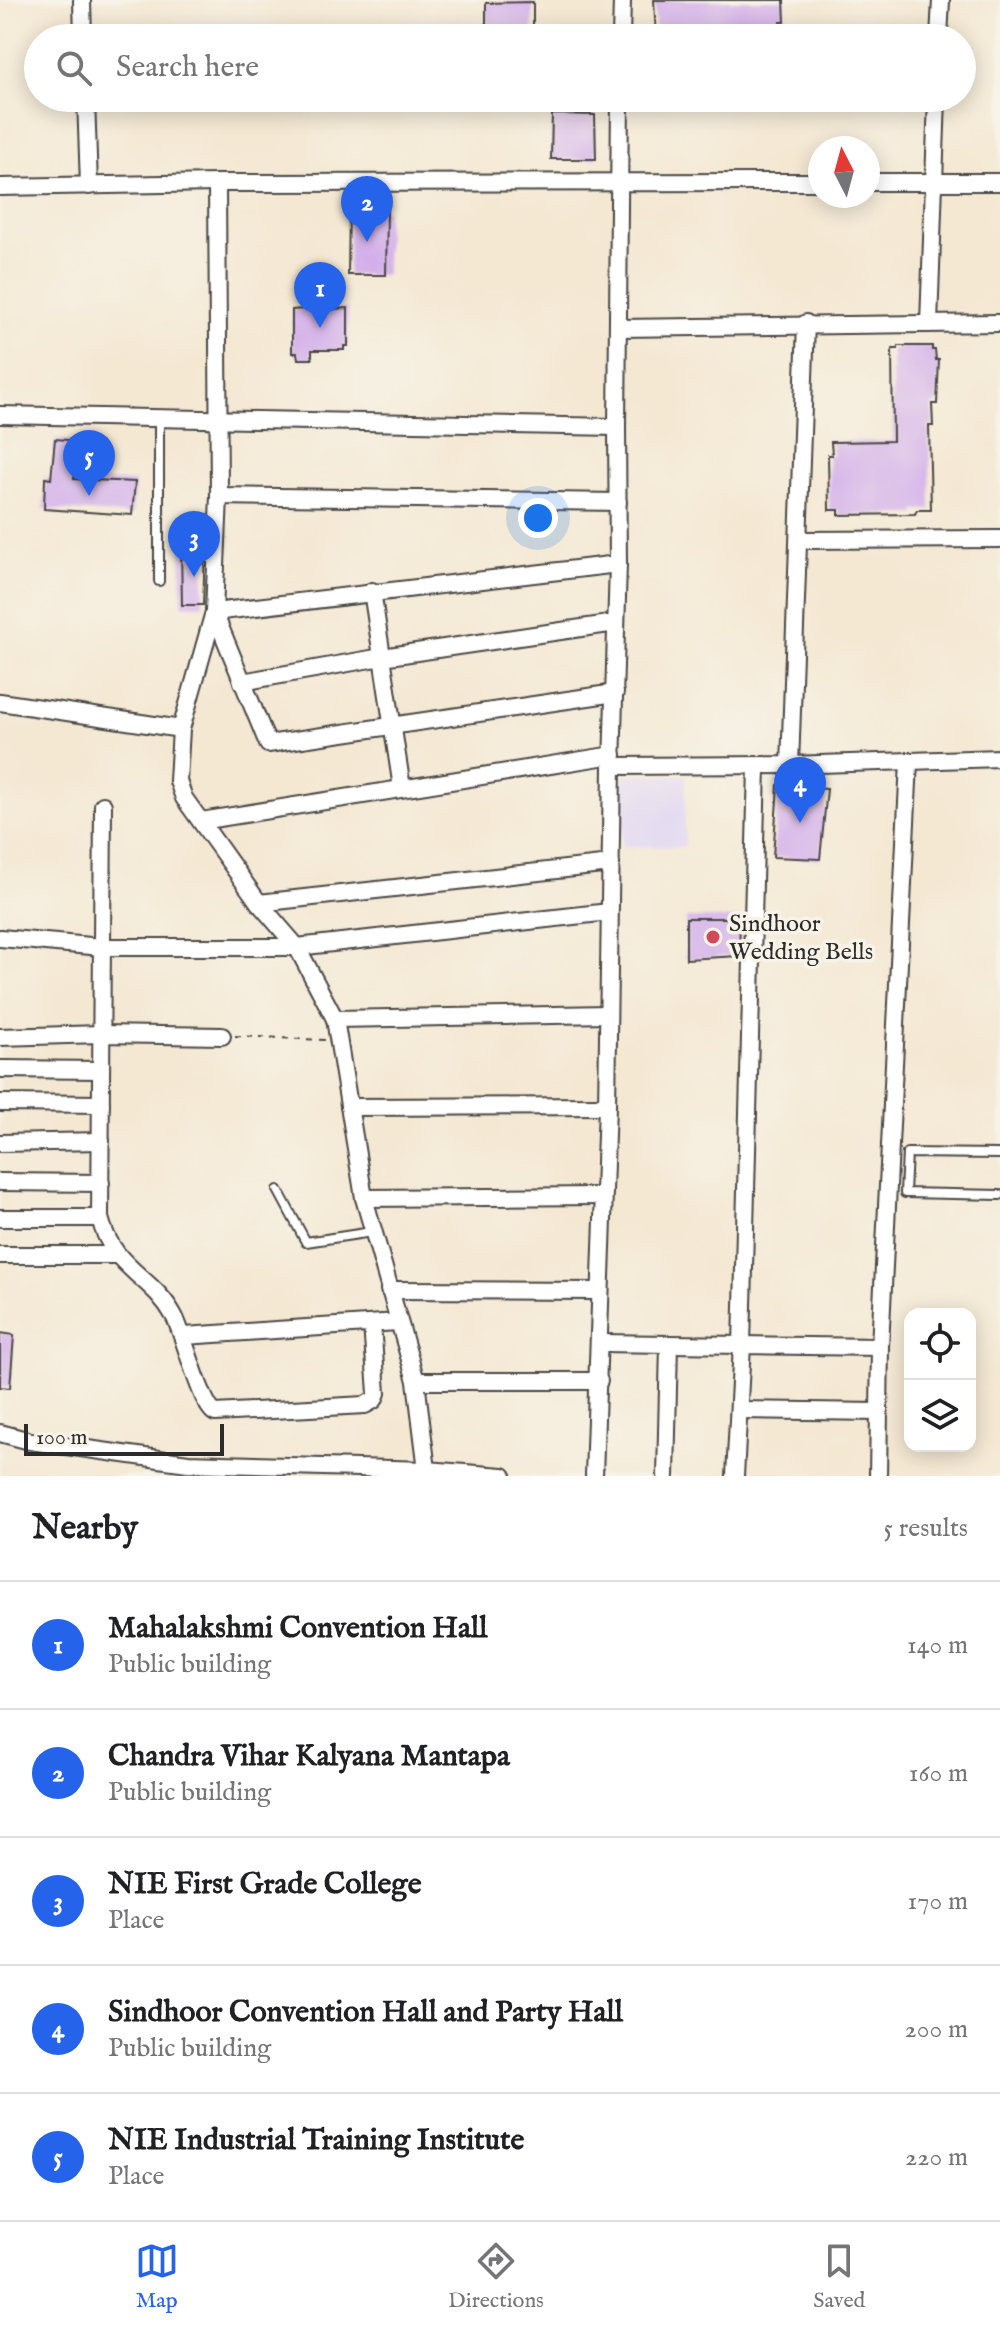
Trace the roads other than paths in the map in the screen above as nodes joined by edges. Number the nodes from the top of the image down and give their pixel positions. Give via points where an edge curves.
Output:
1 (82, 0) edge
2 (622, 0) edge
3 (941, 0) edge
4 (83, 24) edge
5 (621, 24) edge
6 (940, 24) edge
7 (86, 112) edge
8 (620, 112) edge
9 (936, 112) edge
10 (808, 182) edge
11 (880, 182) edge
12 (933, 182) junction
13 (1000, 182) edge
14 (217, 183) junction
15 (619, 184) junction
16 (89, 186) junction
17 (0, 187) edge
18 (806, 323) junction
19 (1000, 323) edge
20 (929, 324) junction
21 (619, 328) junction
22 (0, 415) edge
23 (159, 420) junction
24 (218, 421) junction
25 (617, 427) junction
26 (219, 496) junction
27 (618, 502) junction
28 (1000, 539) edge
29 (799, 540) junction
30 (618, 564) junction
31 (159, 581) dead end
32 (372, 591) junction
33 (214, 612) junction
34 (616, 623) junction
35 (382, 657) junction
36 (242, 682) junction
37 (615, 693) junction
38 (0, 702) edge
39 (392, 724) junction
40 (181, 729) junction
41 (1000, 758) edge
42 (612, 760) junction
43 (909, 762) junction
44 (790, 765) junction
45 (757, 766) junction
46 (402, 788) junction
47 (103, 805) dead end
48 (201, 821) junction
49 (611, 864) junction
50 (259, 903) junction
51 (609, 912) junction
52 (0, 938) edge
53 (102, 947) junction
54 (297, 947) junction
55 (608, 1014) junction
56 (335, 1019) junction
57 (101, 1034) junction
58 (222, 1036) road end
59 (0, 1037) edge
60 (0, 1069) edge
61 (101, 1070) junction
62 (0, 1103) edge
63 (101, 1104) junction
64 (607, 1106) junction
65 (349, 1107) junction
66 (101, 1141) junction
67 (0, 1143) edge
68 (1000, 1154) edge
69 (889, 1173) junction
70 (906, 1174) junction
71 (0, 1182) edge
72 (101, 1183) junction
73 (278, 1190) dead end
74 (1000, 1195) edge
75 (603, 1196) junction
76 (364, 1198) junction
77 (0, 1218) edge
78 (100, 1218) junction
79 (372, 1232) junction
80 (0, 1255) edge
81 (116, 1255) junction
82 (389, 1290) junction
83 (600, 1291) junction
84 (398, 1322) junction
85 (372, 1324) junction
86 (184, 1336) junction
87 (599, 1343) junction
88 (669, 1344) junction
89 (742, 1345) junction
90 (880, 1347) junction
91 (416, 1381) junction
92 (599, 1381) junction
93 (739, 1410) junction
94 (879, 1412) junction
95 (0, 1433) edge
96 (188, 1469) edge
97 (427, 1470) junction
98 (503, 1476) edge
99 (594, 1476) edge
100 (666, 1476) edge
101 (735, 1476) edge
102 (878, 1476) edge

1 - 4 street
2 - 5 street
3 - 6 street
7 - 16 street
8 - 15 street
9 - 12 street
10 - 15 street
11 - 12 street
12 - 13 street
12 - 20 street
14 - 15 street
14 - 16 street
14 - 24 street
15 - 21 street
16 - 17 street
18 - 20 street
18 - 21 street
18 - 29 street
19 - 20 street
21 - 25 street
22 - 23 street
23 - 24 street
23 - 31 lane
24 - 25 street
24 - 26 street
25 - 27 street
26 - 27 street
26 - 33 street
27 - 30 street
28 - 29 street
29 - 44 street
30 - 32 street
30 - 34 street
32 - 33 street
32 - 35 street
33 - 36 street
33 - 40 street
34 - 35 street
34 - 37 street
35 - 36 street
35 - 39 street
36 - 39 street via 268,744
37 - 39 street
37 - 42 street
38 - 40 street
39 - 46 street
40 - 48 street via 178,781
41 - 43 street
42 - 45 street
42 - 46 street
42 - 49 street
43 - 44 street
43 - 69 street
44 - 45 street
45 - 89 street
46 - 48 street
47 - 53 street
48 - 50 street
49 - 50 street
49 - 51 street
50 - 54 street
51 - 54 street
51 - 55 street
52 - 53 street
53 - 54 street
53 - 57 street
54 - 56 street
55 - 56 street
55 - 64 street
56 - 65 street
57 - 58 street
57 - 59 street
57 - 61 street
60 - 61 street
61 - 63 street
62 - 63 street
63 - 66 street
64 - 65 street
64 - 75 street
65 - 76 street
66 - 67 street
66 - 72 street
68 - 70 lane via 907,1153
69 - 70 lane
69 - 90 street
70 - 74 lane via 905,1193
71 - 72 street
72 - 78 street
73 - 79 lane via 306,1242
75 - 76 street
75 - 83 street
76 - 79 street
77 - 78 street
78 - 81 street
79 - 82 street
80 - 81 street
81 - 86 street via 156,1292
82 - 83 street
82 - 84 street
83 - 87 street
84 - 85 street
84 - 91 street
85 - 86 street
85 - 86 street via 377,1393 365,1405 215,1413 206,1404
87 - 88 street
87 - 92 street
88 - 89 street
88 - 100 street
89 - 90 street
89 - 93 street
90 - 94 street
91 - 92 street
91 - 97 street
92 - 99 street
93 - 94 street
93 - 101 street
94 - 102 street
95 - 96 street
96 - 97 street
97 - 98 street

